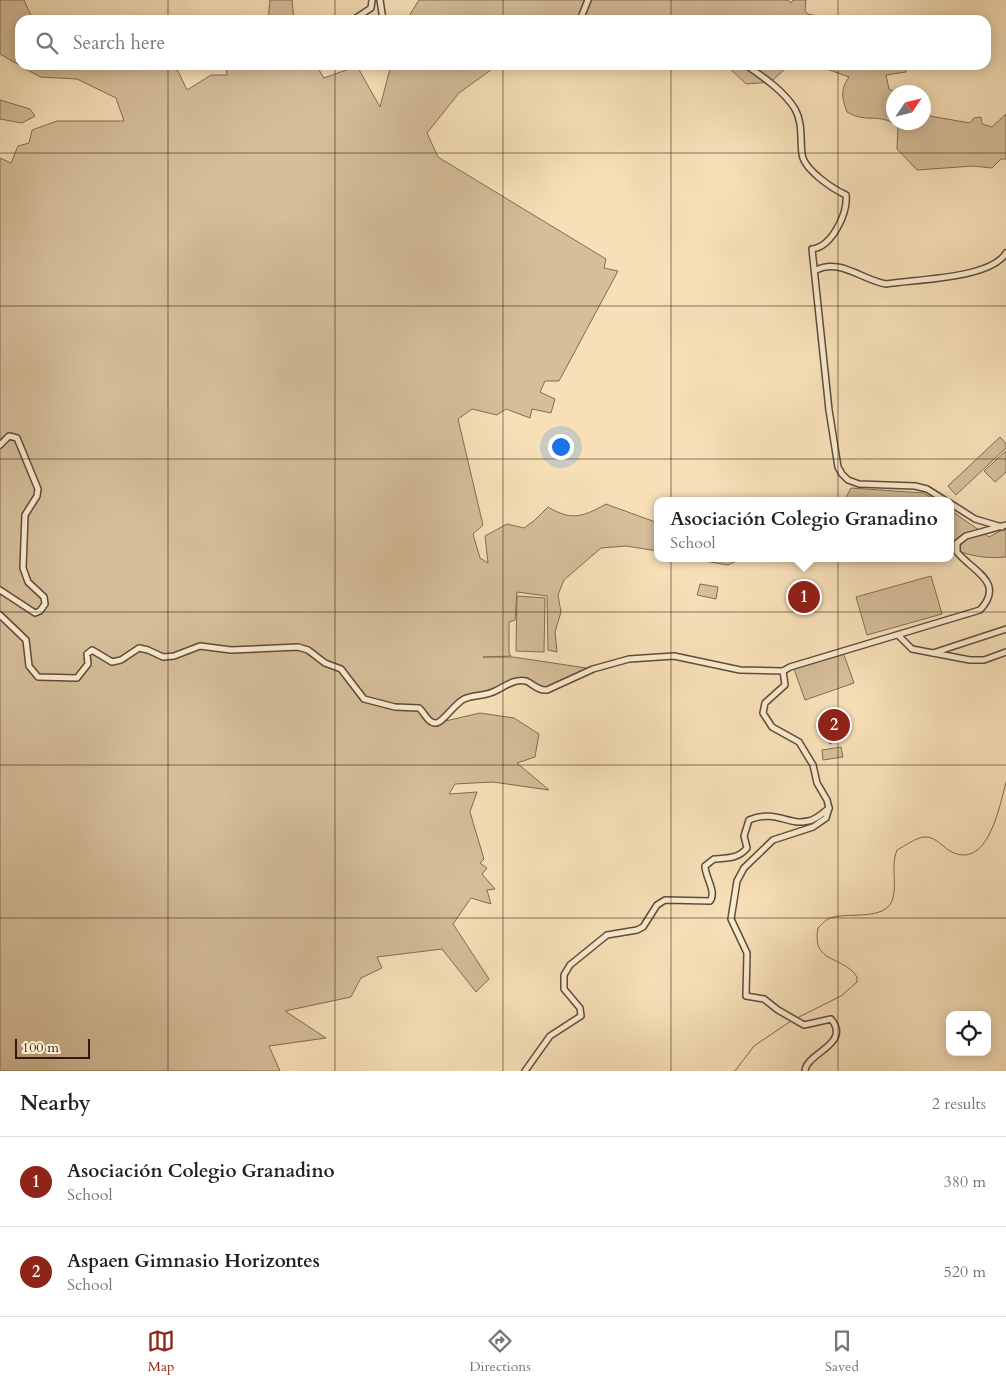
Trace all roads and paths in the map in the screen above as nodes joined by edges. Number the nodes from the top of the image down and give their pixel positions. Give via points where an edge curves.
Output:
1 (372, 0) edge
2 (380, 0) edge
3 (588, 0) edge
4 (360, 15) edge
5 (382, 15) edge
6 (582, 15) edge
7 (752, 70) edge
8 (1006, 254) edge
9 (816, 270) junction
10 (0, 445) edge
11 (939, 497) edge
12 (954, 506) edge
13 (1004, 526) edge
14 (0, 590) edge
15 (0, 615) edge
16 (1006, 629) edge
17 (898, 634) junction
18 (1006, 652) edge
19 (933, 653) junction
20 (783, 671) junction
21 (829, 808) junction
22 (525, 1071) edge
23 (805, 1071) edge

1 - 4 street via 371,8
2 - 5 street
3 - 6 street
7 - 9 street via 794,108 800,122 802,156 806,163 823,180 846,194 844,210 833,237 812,249
8 - 9 street via 999,263 976,272 886,284 873,282 839,266
9 - 11 street via 830,410 842,474 859,484 921,487
10 - 14 street via 8,436 17,438 38,489 25,516 22,568 45,604 40,612 35,612
12 - 13 street via 975,519
13 - 17 street via 966,536 956,548 962,559 992,581 994,590 987,605 980,610
15 - 20 street via 23,635 28,646 29,666 38,677 77,678 88,664 87,654 92,650 112,662 139,648 163,657 200,646 231,650 298,647 308,650 325,663 341,668 364,699 396,707 418,708 430,722 435,723 464,699 493,692 511,683 526,682 547,690 593,669 630,659 674,656 715,666
16 - 19 street
17 - 19 street via 912,649
17 - 20 street via 790,666
18 - 19 street via 976,661
20 - 21 street via 785,685 765,703 763,713 772,726 799,742 813,765 816,783
21 - 22 street via 804,822 768,814 749,820 744,836 747,848 732,858 714,858 706,866 705,873 713,892 710,900 666,900 657,906 643,926 607,935 570,965 564,975 564,989 580,1008 581,1016 550,1036
21 - 23 street via 826,818 820,823 773,840 744,868 737,881 730,912 747,953 746,996 764,999 804,1025 826,1019 834,1023 835,1034 829,1047 808,1062

